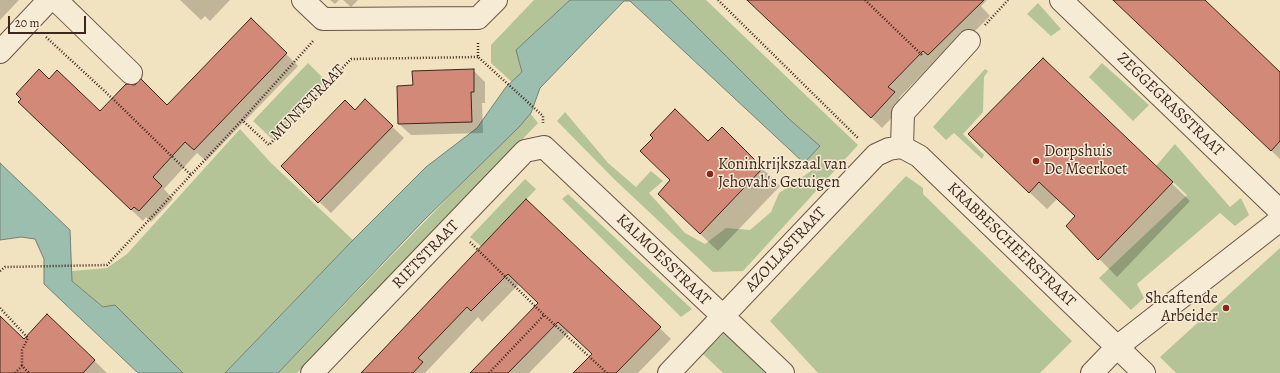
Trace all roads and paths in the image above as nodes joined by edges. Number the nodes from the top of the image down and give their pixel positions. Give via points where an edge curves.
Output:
1 (49, 0) edge
2 (56, 0) edge
3 (303, 0) edge
4 (496, 0) edge
5 (718, 0) edge
6 (865, 0) edge
7 (1008, 0) edge
8 (1061, 0) edge
9 (323, 19) junction
10 (29, 21) junction
11 (970, 41) joint
12 (0, 52) edge
13 (131, 73) dead end
14 (941, 73) junction
15 (543, 116) dead end
16 (242, 120) junction
17 (544, 147) joint
18 (902, 147) junction
19 (876, 155) junction
20 (190, 175) junction
21 (1280, 211) edge
22 (1280, 220) edge
23 (454, 226) junction
24 (0, 271) edge
25 (0, 308) edge
26 (544, 315) junction
27 (722, 317) junction
28 (1117, 347) junction
29 (22, 366) junction
30 (15, 373) edge
31 (29, 373) edge
32 (312, 373) edge
33 (489, 373) edge
34 (607, 373) edge
35 (668, 373) edge
36 (783, 373) edge
37 (1092, 373) edge
38 (1144, 373) edge

1 - 10 street
2 - 13 street
3 - 9 street
4 - 9 street via 478,18
5 - 19 path
6 - 14 path
7 - 11 path
8 - 21 street, ZEGGEGRASSTRAAT
9 - 16 path via 317,37
10 - 12 street
10 - 20 path
11 - 14 street
14 - 18 street via 903,113
15 - 16 path, MUNTSTRAAT via 478,57 351,59 270,145
16 - 20 path
17 - 23 street, RIETSTRAAT via 525,151
17 - 27 street, KALMOESSTRAAT
18 - 19 street, AZOLLASTRAAT
18 - 28 street, KRABBESCHEERSTRAAT via 918,156
19 - 27 street, AZOLLASTRAAT
20 - 24 path via 107,265 5,267
22 - 28 street
23 - 26 path
23 - 32 street, RIETSTRAAT
25 - 29 path via 28,338 22,350
26 - 33 path
26 - 34 path
27 - 35 street, AZOLLASTRAAT
27 - 36 street, KALMOESSTRAAT
28 - 37 street
28 - 38 street, KRABBESCHEERSTRAAT
29 - 30 path
29 - 31 path

